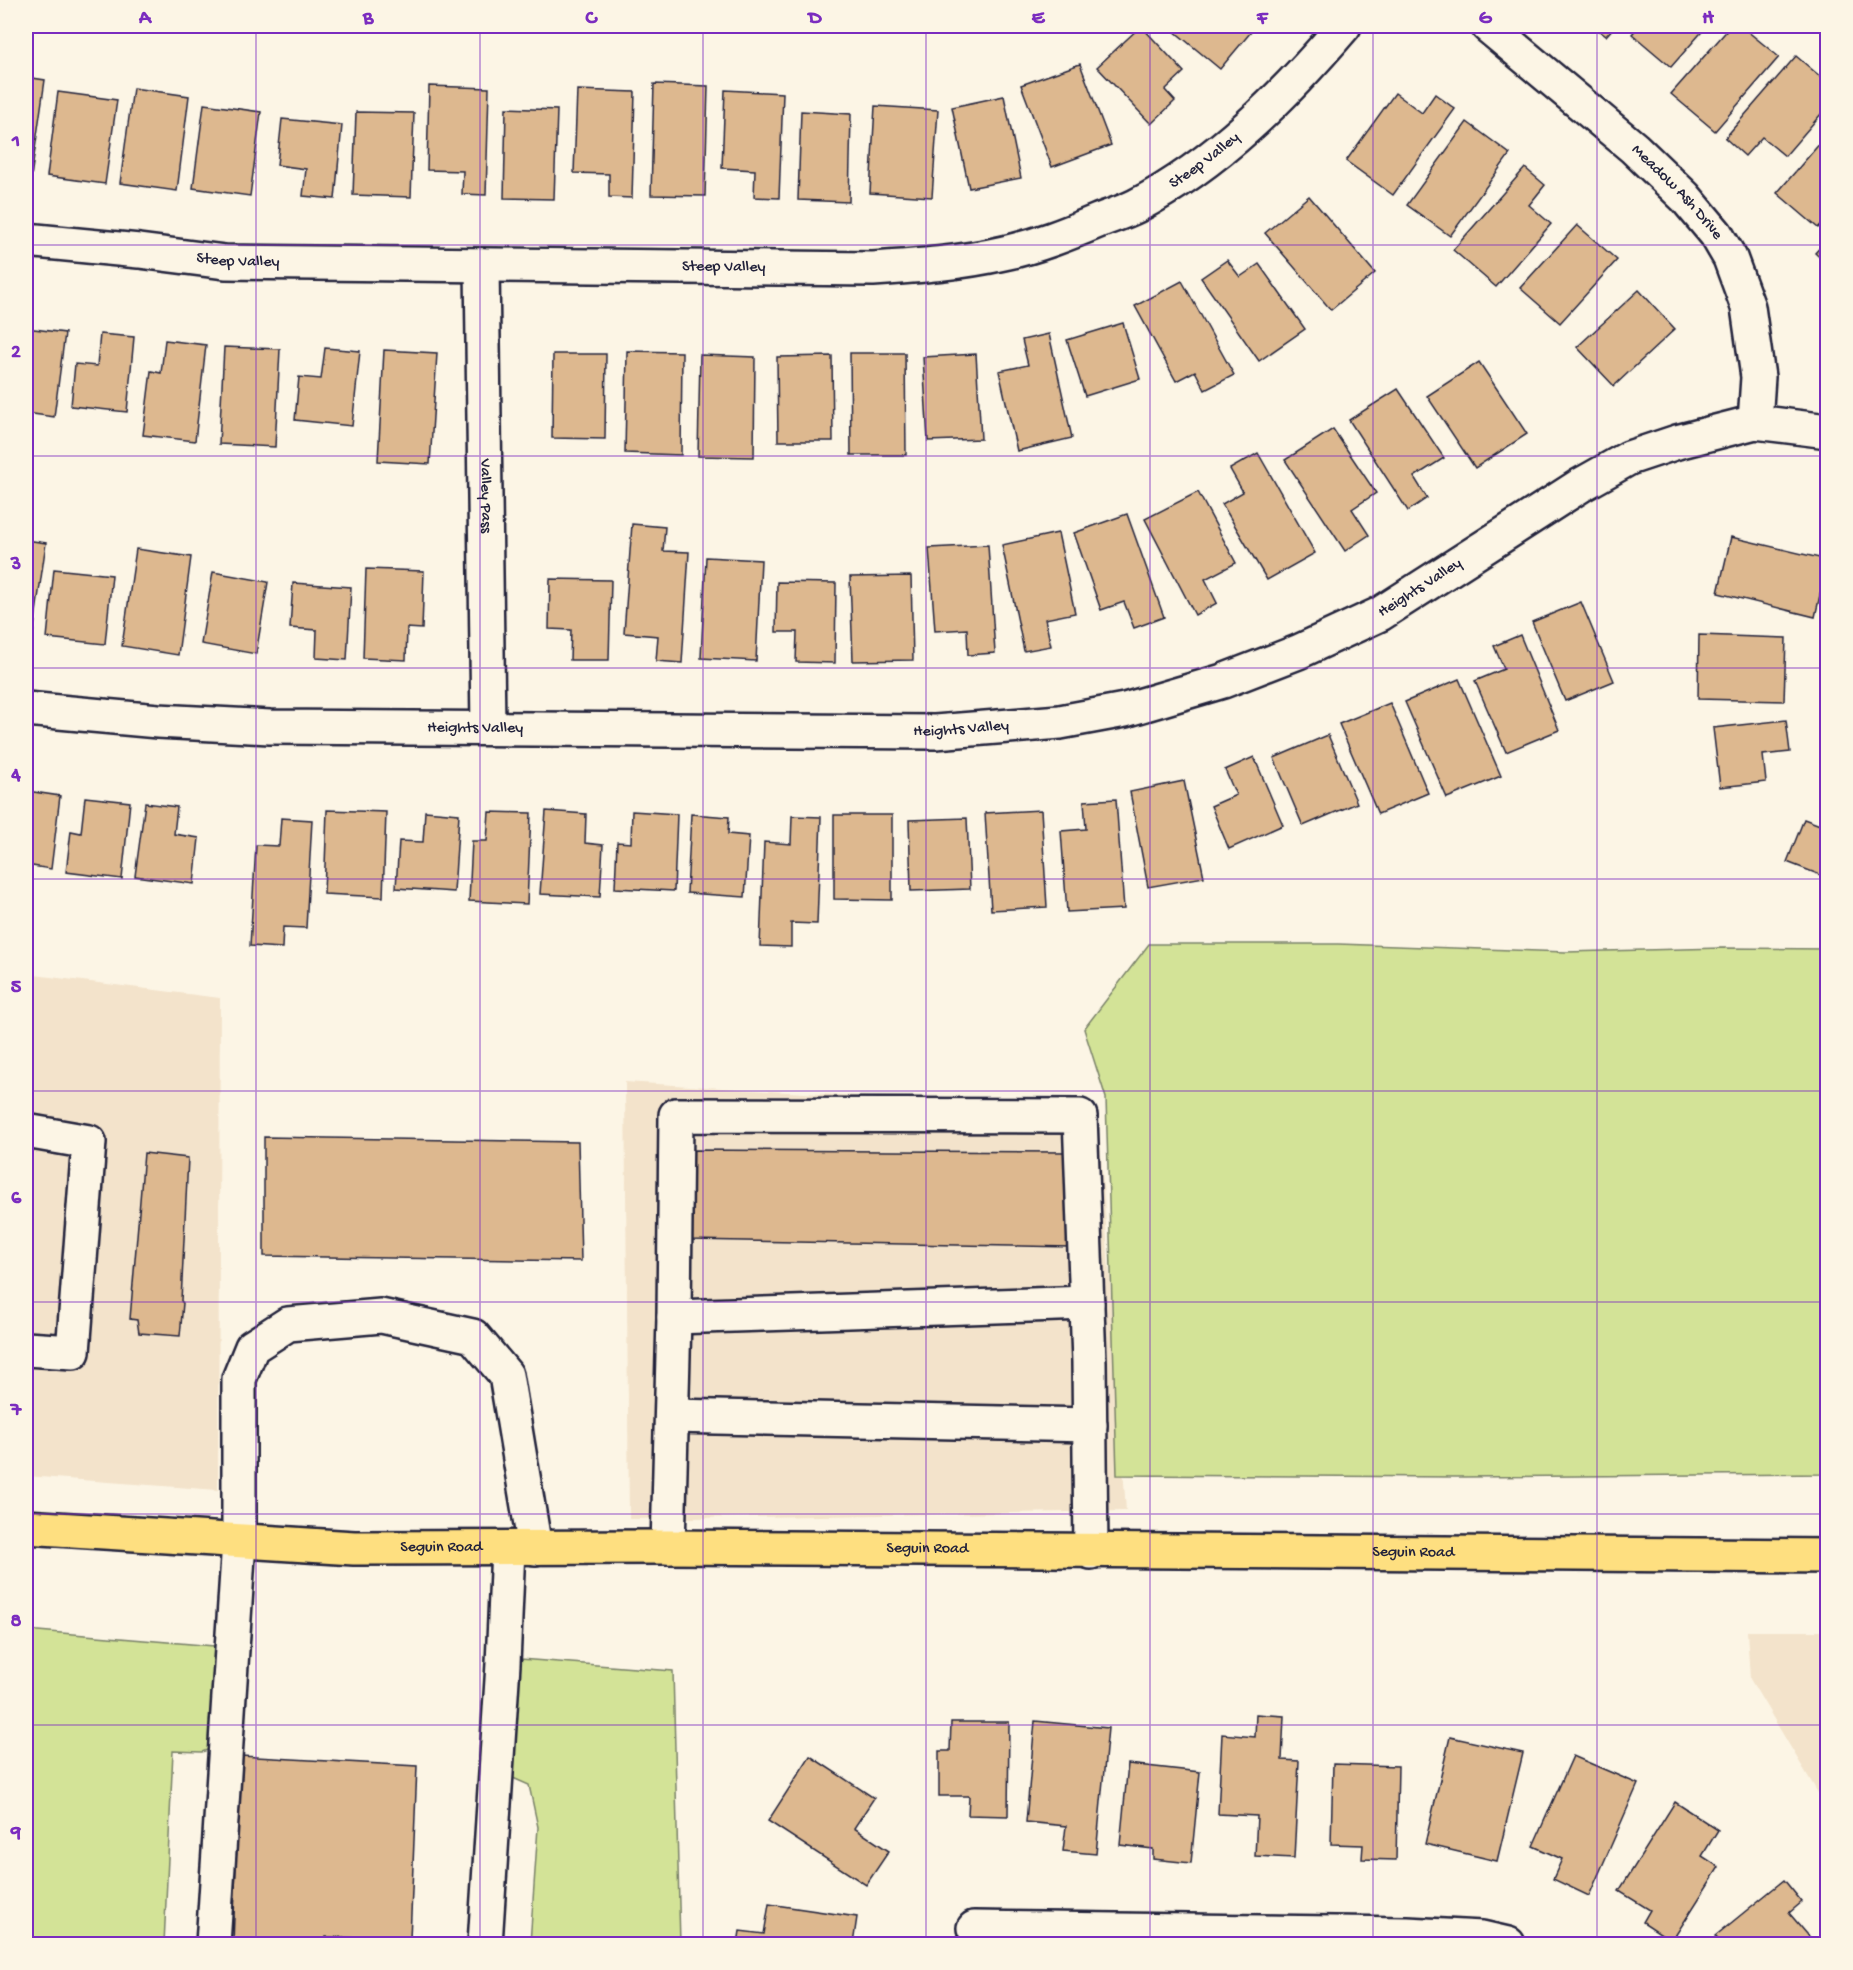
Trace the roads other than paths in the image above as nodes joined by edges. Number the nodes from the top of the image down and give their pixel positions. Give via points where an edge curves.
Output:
1 (1344, 26) edge
2 (1488, 26) edge
3 (26, 240) edge
4 (482, 265) junction
5 (1755, 422) junction
6 (1827, 431) edge
7 (26, 709) edge
8 (488, 728) junction
9 (26, 1131) edge
10 (1087, 1303) junction
11 (674, 1317) junction
12 (26, 1349) edge
13 (672, 1416) junction
14 (1090, 1425) junction
15 (26, 1527) edge
16 (238, 1541) junction
17 (668, 1547) junction
18 (522, 1548) junction
19 (1091, 1552) junction
20 (1827, 1556) edge
21 (974, 1928) dead end
22 (213, 1944) edge
23 (486, 1944) edge
24 (1508, 1944) edge

1 - 4 street, Steep Valley via 1309,68 1254,121 1200,165 1136,206 1005,253 958,262 873,269
2 - 5 street, Meadow Ash Drive via 1634,148 1685,197 1716,234 1730,258 1748,307 1758,377
3 - 4 street, Steep Valley via 225,262
4 - 8 street, Valley Pass
5 - 6 street, Heights Valley
5 - 8 street, Heights Valley via 1629,458 1380,614 1223,681 1125,710 1060,722 935,732
7 - 8 street, Heights Valley via 248,726
9 - 12 street via 89,1142 73,1353
10 - 11 street
10 - 11 street via 1080,1116 675,1115
10 - 14 street
11 - 13 street
13 - 14 street
13 - 17 street
14 - 19 street
15 - 16 main road, Seguin Road
16 - 18 main road, Seguin Road via 354,1548
16 - 18 street via 239,1378 252,1347 288,1324 381,1316 472,1336 506,1375
16 - 22 street
17 - 18 main road, Seguin Road
17 - 19 main road, Seguin Road
18 - 23 street via 503,1664
19 - 20 main road, Seguin Road
21 - 24 street via 1407,1934 1482,1938

